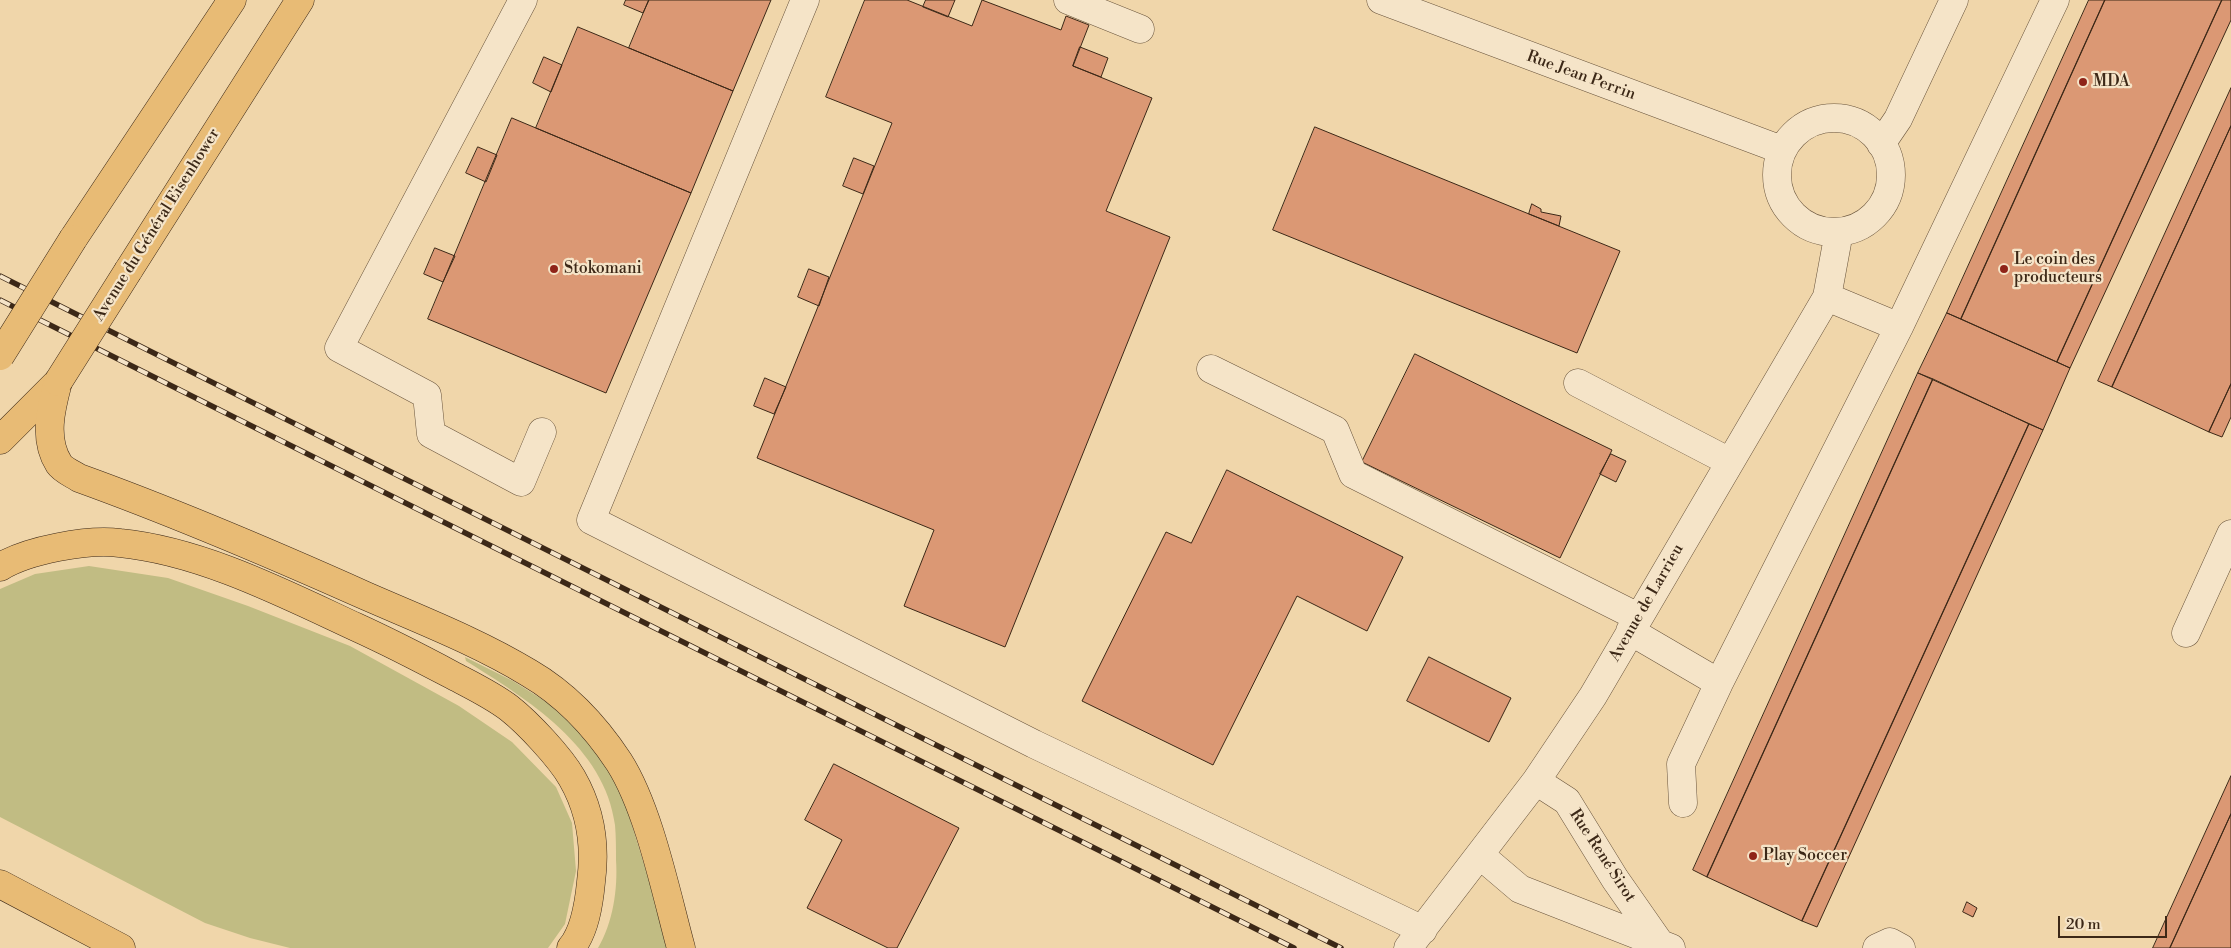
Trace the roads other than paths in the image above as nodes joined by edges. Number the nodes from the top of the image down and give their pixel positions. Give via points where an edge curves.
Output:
1 (232, 0) edge
2 (300, 0) edge
3 (523, 0) edge
4 (806, 0) edge
5 (1068, 0) edge
6 (1381, 0) edge
7 (1954, 0) edge
8 (2055, 0) edge
9 (1140, 29) dead end
10 (1881, 144) junction
11 (1782, 150) junction
12 (1839, 232) junction
13 (1827, 297) junction
14 (1899, 327) junction
15 (0, 356) edge
16 (1211, 369) dead end
17 (58, 382) junction
18 (1578, 383) dead end
19 (542, 432) dead end
20 (0, 440) edge
21 (1730, 462) junction
22 (2231, 534) edge
23 (0, 567) edge
24 (1634, 624) junction
25 (2186, 633) dead end
26 (1719, 683) junction
27 (1536, 781) junction
28 (1683, 802) dead end
29 (1480, 855) junction
30 (0, 884) edge
31 (1416, 939) edge
32 (1665, 945) edge
33 (121, 948) edge
34 (571, 948) edge
35 (681, 948) edge
36 (1877, 948) edge
37 (1901, 948) edge

1 - 15 main road, bridge
2 - 17 main road, Avenue du Général Eisenhower, bridge
3 - 19 street via 339,348 427,395 431,434 521,482
4 - 31 street via 591,520
5 - 9 street
6 - 11 street, Rue Jean Perrin
7 - 10 street via 1898,119
8 - 14 street
10 - 11 street via 1864,127 1842,118 1818,120 1797,131
10 - 12 street via 1888,159 1890,176 1888,192 1881,207 1870,220 1855,229
11 - 12 street via 1777,169 1778,190 1787,208 1801,222 1819,231
12 - 13 street, Avenue de Larrieu
13 - 14 street
13 - 21 street, Avenue de Larrieu
14 - 26 street
16 - 24 street via 1335,430 1352,474
17 - 20 main road, Avenue du Général Eisenhower
17 - 35 main road via 49,420 51,442 59,465 79,478 291,563 468,641 530,673 563,698 592,727 619,763 638,801
18 - 21 street
21 - 24 street, Avenue de Larrieu
22 - 25 street
23 - 34 main road via 52,549 88,542 120,543 167,551 258,582 398,646 510,709 550,749 572,778 589,816 594,858 588,904 576,942
24 - 26 street
24 - 27 street, Avenue de Larrieu
26 - 28 street via 1682,764
27 - 29 street, Avenue de Larrieu
27 - 32 street, Rue René Sirot via 1566,801 1615,878
29 - 31 street, Avenue de Larrieu
29 - 32 street, Rue René Sirot via 1520,889
30 - 33 main road
36 - 37 street via 1890,942

